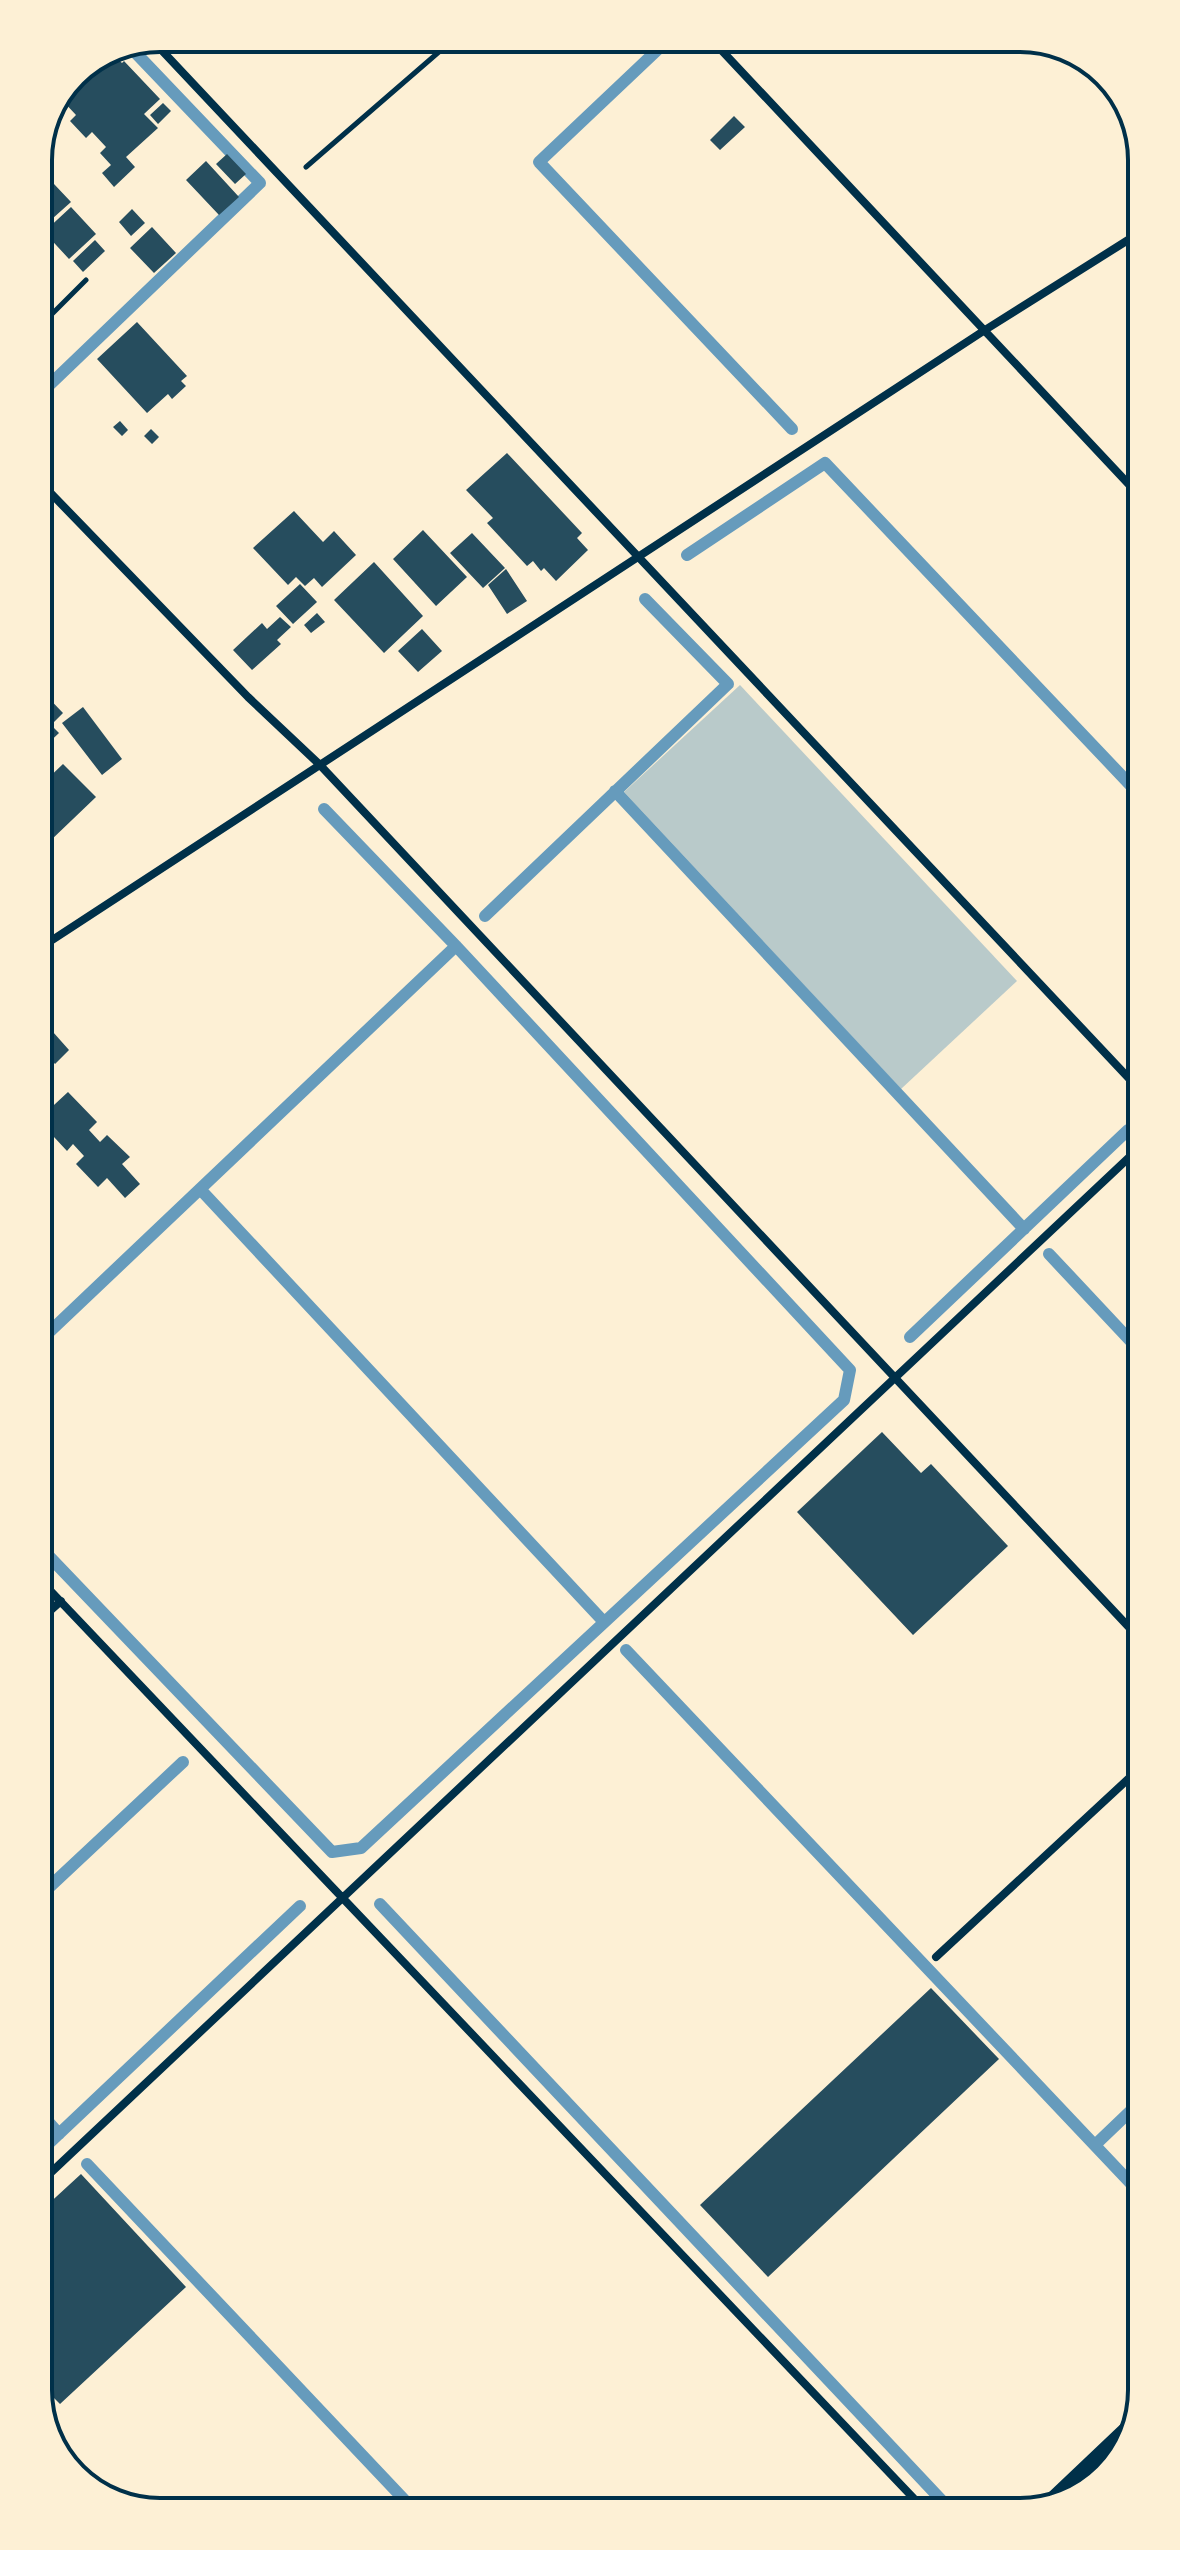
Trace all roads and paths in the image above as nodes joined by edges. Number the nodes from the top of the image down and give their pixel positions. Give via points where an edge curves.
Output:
1 (163, 52) edge
2 (439, 52) edge
3 (723, 52) edge
4 (287, 183) junction
5 (1128, 240) edge
6 (86, 280) dead end
7 (52, 314) edge
8 (985, 330) junction
9 (1128, 483) edge
10 (52, 494) edge
11 (639, 557) junction
12 (320, 765) junction
13 (52, 940) edge
14 (1128, 1077) edge
15 (1128, 1159) edge
16 (896, 1379) junction
17 (52, 1592) edge
18 (61, 1601) junction
19 (52, 1609) edge
20 (1128, 1626) edge
21 (1128, 1779) edge
22 (341, 1897) junction
23 (936, 1957) dead end
24 (52, 2171) edge
25 (1114, 2445) edge
26 (1071, 2485) edge
27 (913, 2498) edge

1 - 4 street
2 - 4 path
3 - 8 street
4 - 11 street
5 - 8 street
6 - 7 path
8 - 9 street
8 - 11 street
10 - 12 street
11 - 12 street
11 - 14 street
12 - 13 street
12 - 16 street
15 - 16 street
16 - 20 street
16 - 22 street
17 - 18 street
18 - 19 street
18 - 22 street
21 - 23 street
22 - 24 street
22 - 27 street
25 - 26 main road

